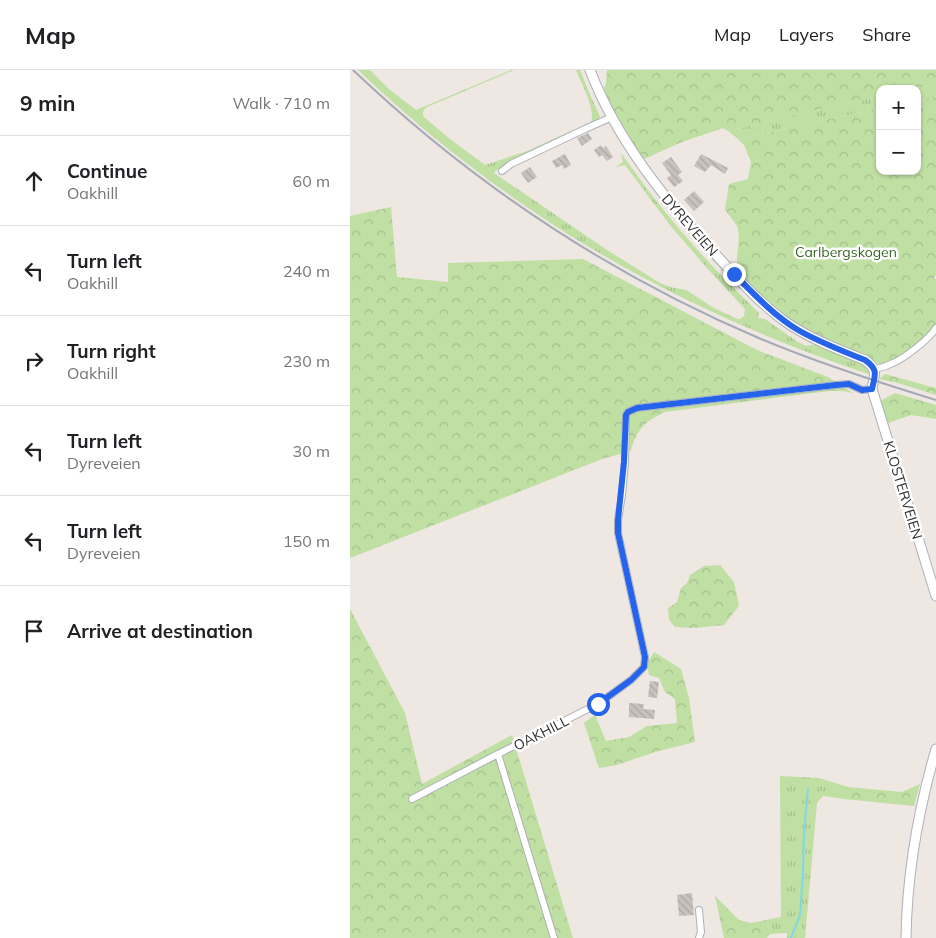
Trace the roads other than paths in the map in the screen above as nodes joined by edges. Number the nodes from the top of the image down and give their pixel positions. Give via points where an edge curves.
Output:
1 (590, 70) edge
2 (612, 117) junction
3 (502, 171) dead end
4 (936, 328) edge
5 (875, 369) junction
6 (872, 387) junction
7 (936, 596) edge
8 (936, 749) edge
9 (498, 754) junction
10 (412, 799) dead end
11 (700, 910) dead end
12 (554, 938) edge
13 (699, 938) edge
14 (906, 938) edge

1 - 2 main road, DYREVEIEN
2 - 3 street
2 - 5 main road, DYREVEIEN via 647,172 688,225 762,302 797,330 865,360
4 - 5 street via 895,363
5 - 6 main road
6 - 7 main road, KLOSTERVEIEN
6 - 9 street, OAKHILL via 862,390 849,384 836,385 637,408 628,412 618,533 645,657 644,667 598,704
8 - 14 main road via 915,836
9 - 10 street
9 - 12 street, OAKHILL
11 - 13 street

